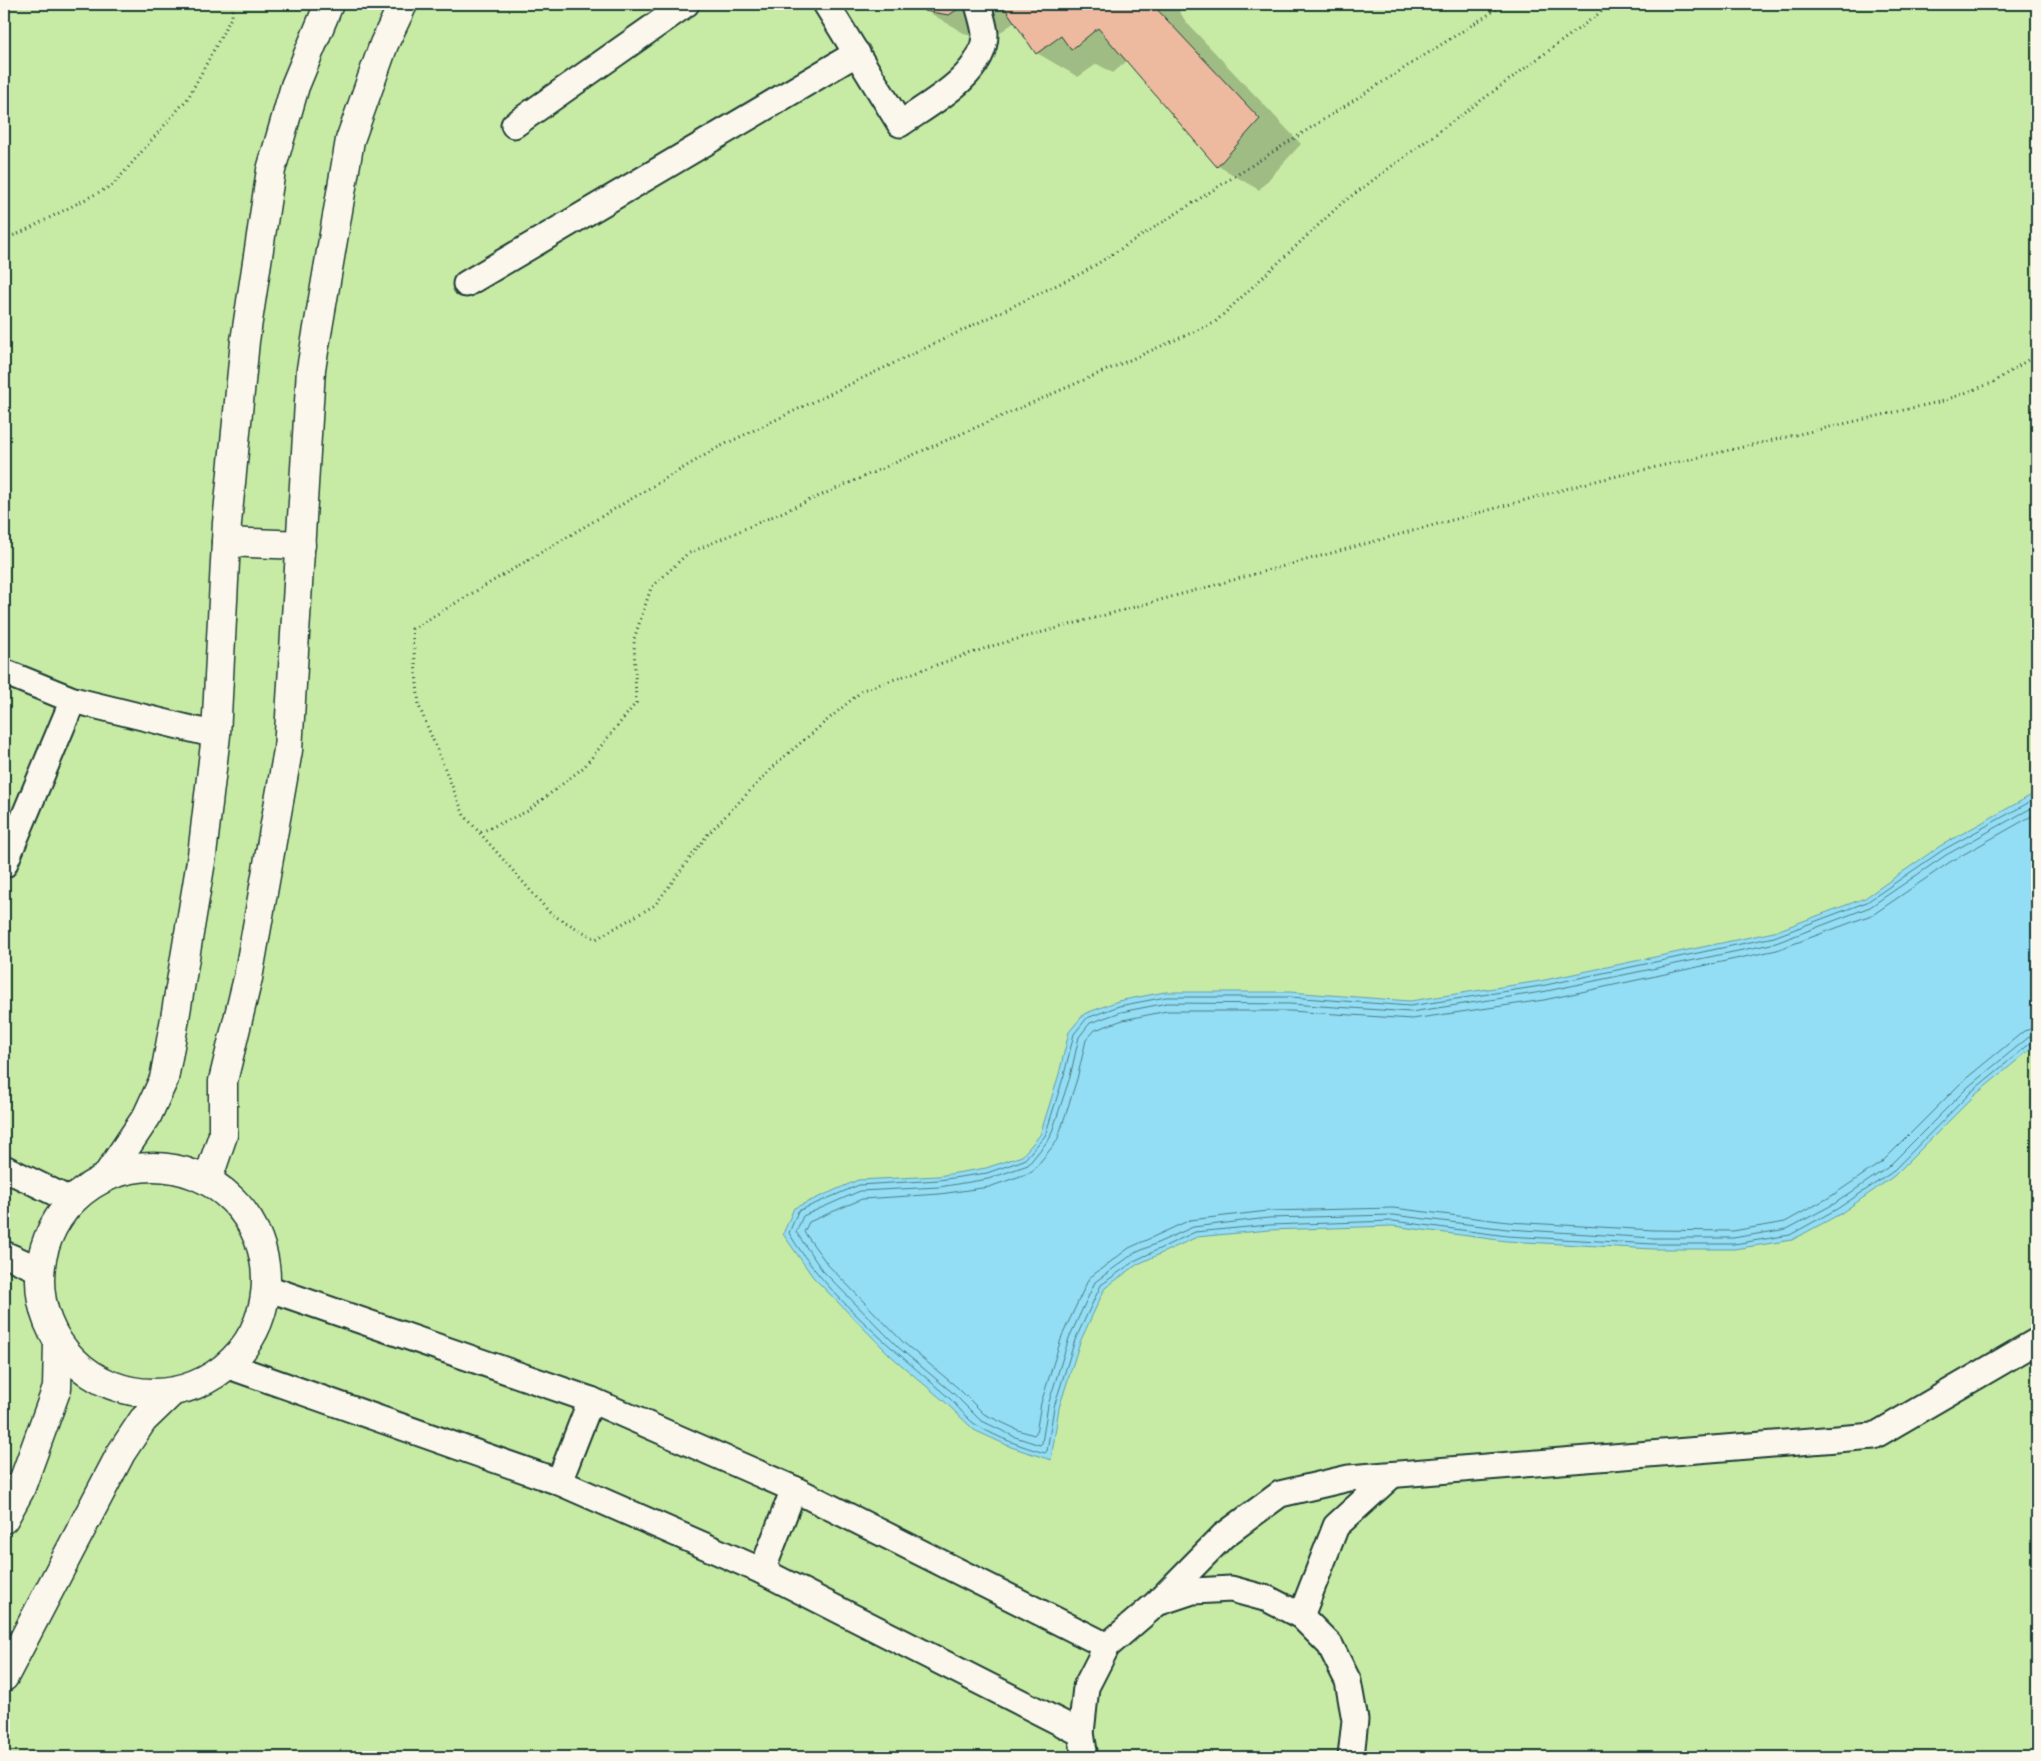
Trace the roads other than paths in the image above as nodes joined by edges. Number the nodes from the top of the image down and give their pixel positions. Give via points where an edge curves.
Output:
1 (329, 4) edge
2 (403, 4) edge
3 (686, 4) edge
4 (826, 4) edge
5 (978, 4) edge
6 (857, 53) junction
7 (514, 125) dead end
8 (466, 284) dead end
9 (226, 542) junction
10 (301, 545) junction
11 (4, 672) edge
12 (73, 700) junction
13 (216, 735) junction
14 (6, 855) edge
15 (4, 1168) edge
16 (106, 1177) junction
17 (208, 1179) junction
18 (72, 1201) junction
19 (4, 1254) edge
20 (40, 1270) junction
21 (267, 1288) junction
22 (2037, 1341) edge
23 (58, 1343) junction
24 (229, 1366) junction
25 (172, 1393) junction
26 (592, 1400) junction
27 (1392, 1475) junction
28 (559, 1482) junction
29 (794, 1489) junction
30 (4, 1519) edge
31 (762, 1571) junction
32 (1157, 1603) junction
33 (1301, 1616) junction
34 (1107, 1646) junction
35 (4, 1677) edge
36 (1081, 1733) junction
37 (1085, 1757) edge
38 (1351, 1757) edge

1 - 9 street via 295,86 271,170 245,341
2 - 10 street via 384,44 350,140 311,369
3 - 7 lane
4 - 6 lane
5 - 6 lane via 985,34 980,56 959,84 900,124
6 - 8 lane
9 - 10 street
9 - 13 street
10 - 17 street via 288,750 248,978 223,1081 223,1136
11 - 12 lane
12 - 13 lane
12 - 14 lane
13 - 16 street via 202,856 164,1078 147,1116
15 - 18 lane
16 - 17 street via 131,1169 157,1166 183,1170
16 - 18 street
17 - 21 street via 241,1206 262,1244
18 - 20 street via 56,1221
19 - 20 lane
20 - 23 street via 43,1308
21 - 24 street via 261,1317 248,1344
21 - 26 lane
22 - 27 lane via 1874,1436
23 - 25 street via 80,1367 108,1385 138,1393
23 - 30 street via 57,1388 20,1490
24 - 25 street via 192,1388
24 - 28 lane
25 - 35 street via 143,1420 121,1453
26 - 28 lane
26 - 29 lane
27 - 32 lane via 1349,1478 1280,1494 1223,1536
27 - 33 lane via 1336,1526
28 - 31 lane
29 - 31 lane
29 - 34 lane
31 - 36 lane
32 - 33 lane via 1193,1591 1232,1589 1268,1598
32 - 34 lane
33 - 38 lane via 1330,1645 1348,1681 1355,1720
34 - 36 lane via 1086,1687
36 - 37 lane

